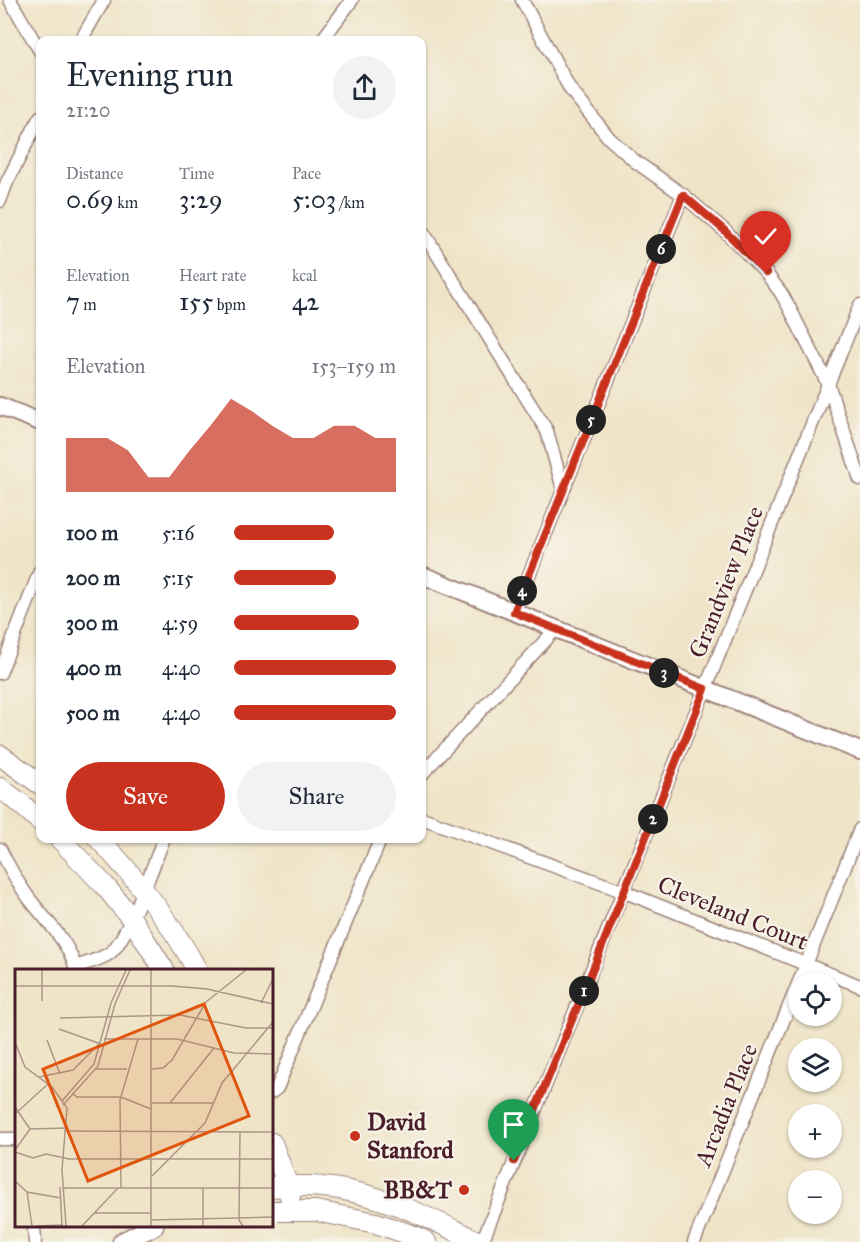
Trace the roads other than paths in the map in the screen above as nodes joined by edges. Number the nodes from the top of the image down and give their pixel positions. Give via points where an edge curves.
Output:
1 (10, 0) edge
2 (104, 0) edge
3 (352, 0) edge
4 (522, 0) edge
5 (83, 36) edge
6 (325, 36) edge
7 (36, 44) edge
8 (36, 125) edge
9 (683, 195) junction
10 (0, 201) edge
11 (426, 236) edge
12 (860, 305) edge
13 (828, 384) junction
14 (0, 406) edge
15 (36, 420) edge
16 (860, 479) edge
17 (563, 489) junction
18 (426, 577) edge
19 (36, 581) edge
20 (514, 612) junction
21 (556, 629) junction
22 (0, 673) edge
23 (705, 689) junction
24 (860, 751) edge
25 (1, 758) edge
26 (426, 770) edge
27 (36, 781) edge
28 (0, 788) edge
29 (36, 817) edge
30 (426, 819) edge
31 (860, 829) edge
32 (64, 843) edge
33 (103, 843) edge
34 (162, 843) edge
35 (379, 843) edge
36 (0, 849) edge
37 (143, 890) junction
38 (625, 892) junction
39 (131, 918) junction
40 (806, 965) junction
41 (75, 969) edge
42 (163, 969) edge
43 (196, 969) edge
44 (803, 972) edge
45 (860, 986) edge
46 (788, 1008) edge
47 (273, 1091) edge
48 (273, 1148) edge
49 (280, 1186) edge
50 (273, 1211) edge
51 (293, 1211) junction
52 (152, 1227) edge
53 (457, 1237) edge
54 (122, 1242) edge
55 (426, 1242) edge
56 (481, 1242) edge
57 (694, 1242) edge

1 - 7 street
2 - 5 street
3 - 6 street
4 - 9 street via 570,89 609,138
8 - 10 street
9 - 13 street via 766,273 789,307
9 - 17 street
11 - 17 street via 547,431
12 - 13 street, Grandview Place
13 - 16 street
13 - 23 street, Grandview Place
14 - 15 street
17 - 20 street
18 - 20 street
19 - 22 street
20 - 21 street
21 - 23 street
21 - 26 street
23 - 24 street
23 - 38 street, Grandview Place
25 - 27 main road
28 - 29 main road
30 - 38 street, Cleveland Court
31 - 40 street, Arcadia Place
32 - 39 main road
33 - 37 main road
34 - 37 street
35 - 47 street
36 - 41 street via 26,896 61,937
37 - 39 street
37 - 43 main road
38 - 40 street, Cleveland Court
38 - 56 street, Grandview Place
39 - 41 street via 110,952
39 - 42 main road
40 - 44 street, Arcadia Place
40 - 45 street, Cleveland Court
46 - 57 street, Arcadia Place
48 - 49 main road
49 - 51 main road
49 - 53 main road via 324,1187 381,1200 421,1214
50 - 51 main road
51 - 55 main road via 316,1211 376,1223
52 - 54 main road
53 - 56 main road

